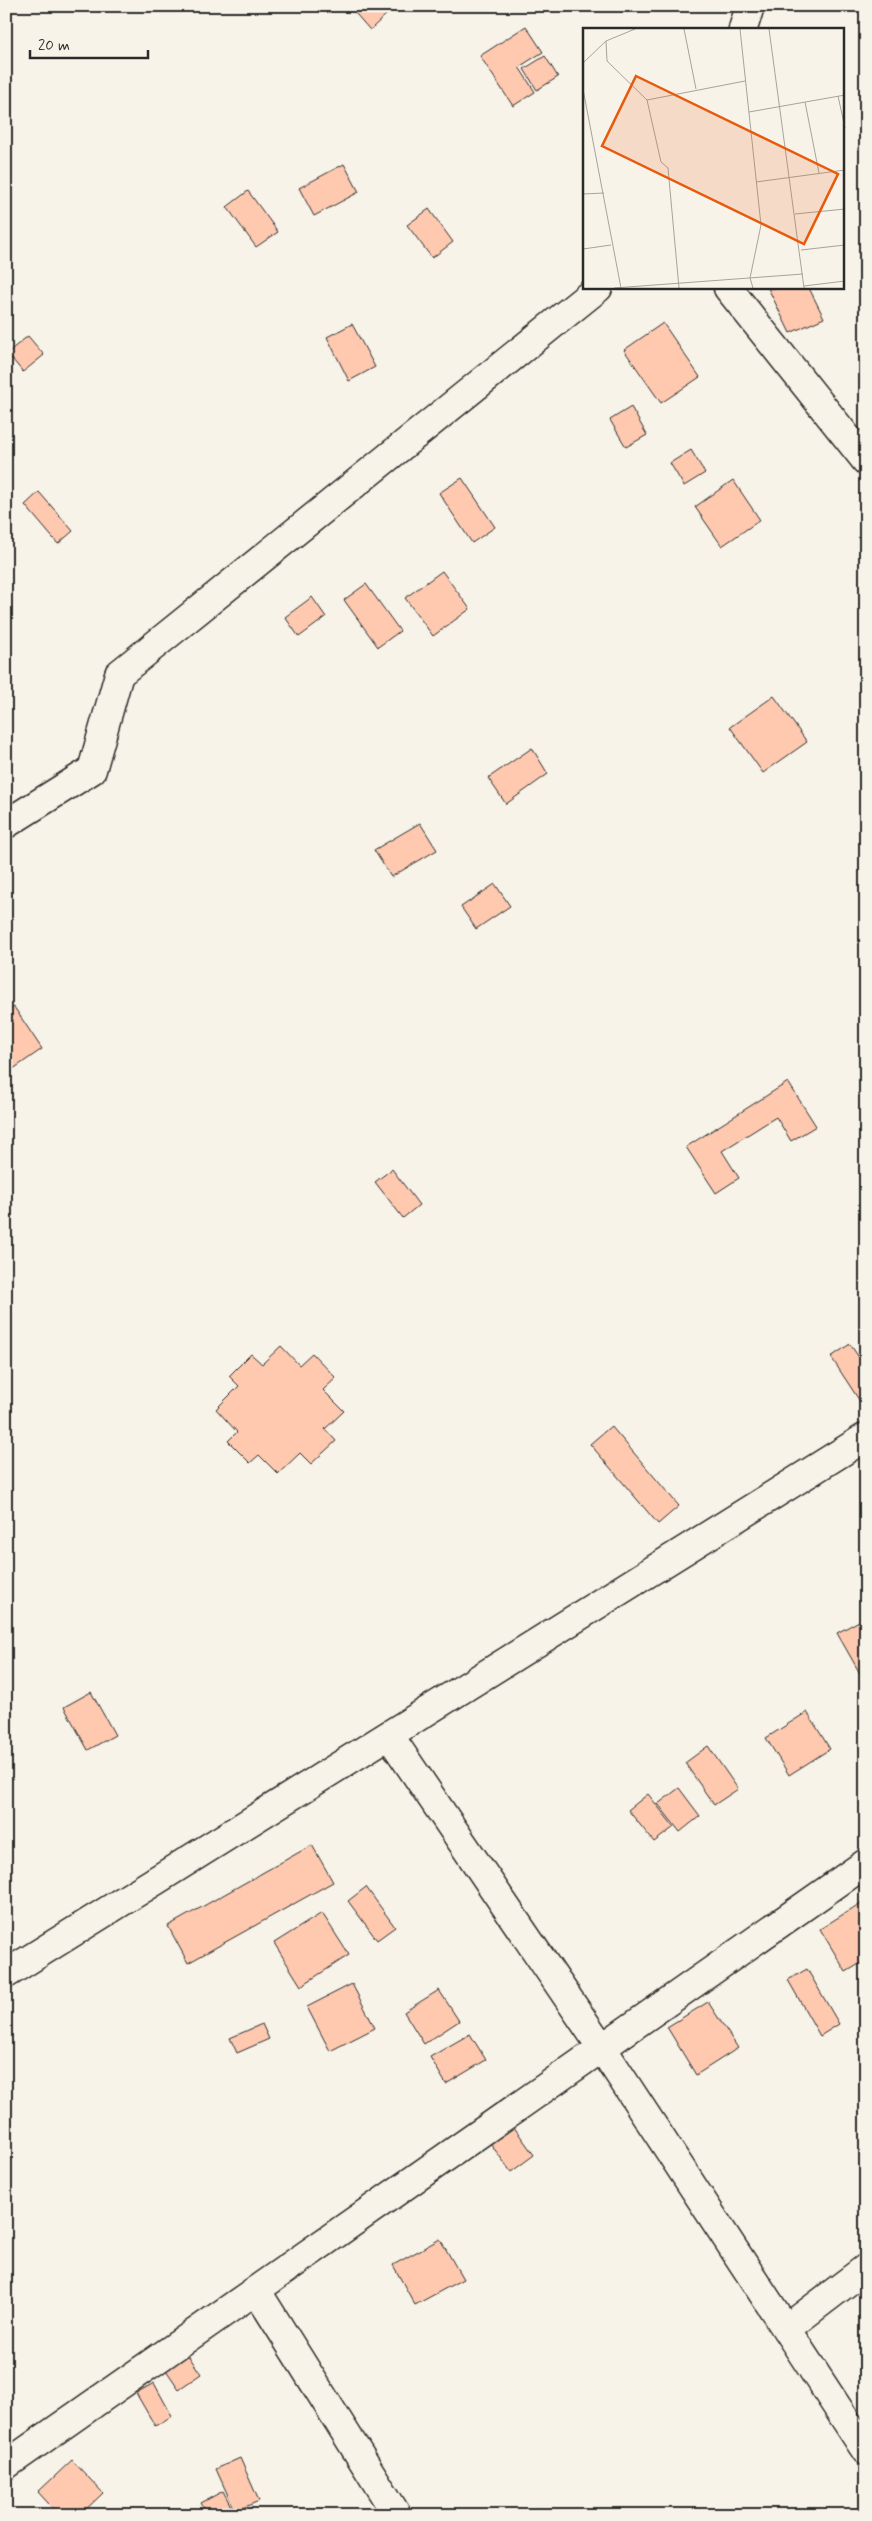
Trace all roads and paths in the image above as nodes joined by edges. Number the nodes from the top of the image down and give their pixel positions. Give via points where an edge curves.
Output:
1 (750, 6) edge
2 (742, 28) edge
3 (597, 289) edge
4 (729, 289) edge
5 (866, 461) edge
6 (6, 824) edge
7 (866, 1437) edge
8 (389, 1735) junction
9 (866, 1863) edge
10 (6, 1974) edge
11 (602, 2048) junction
12 (866, 2268) edge
13 (256, 2290) junction
14 (786, 2329) junction
15 (866, 2451) edge
16 (6, 2465) edge
17 (397, 2515) edge

1 - 2 street
3 - 6 street via 120,674 92,770
4 - 5 street
7 - 8 street
8 - 10 street
8 - 11 street
9 - 11 street
11 - 13 street
11 - 14 street
12 - 14 street
13 - 16 street
13 - 17 street
14 - 15 street

